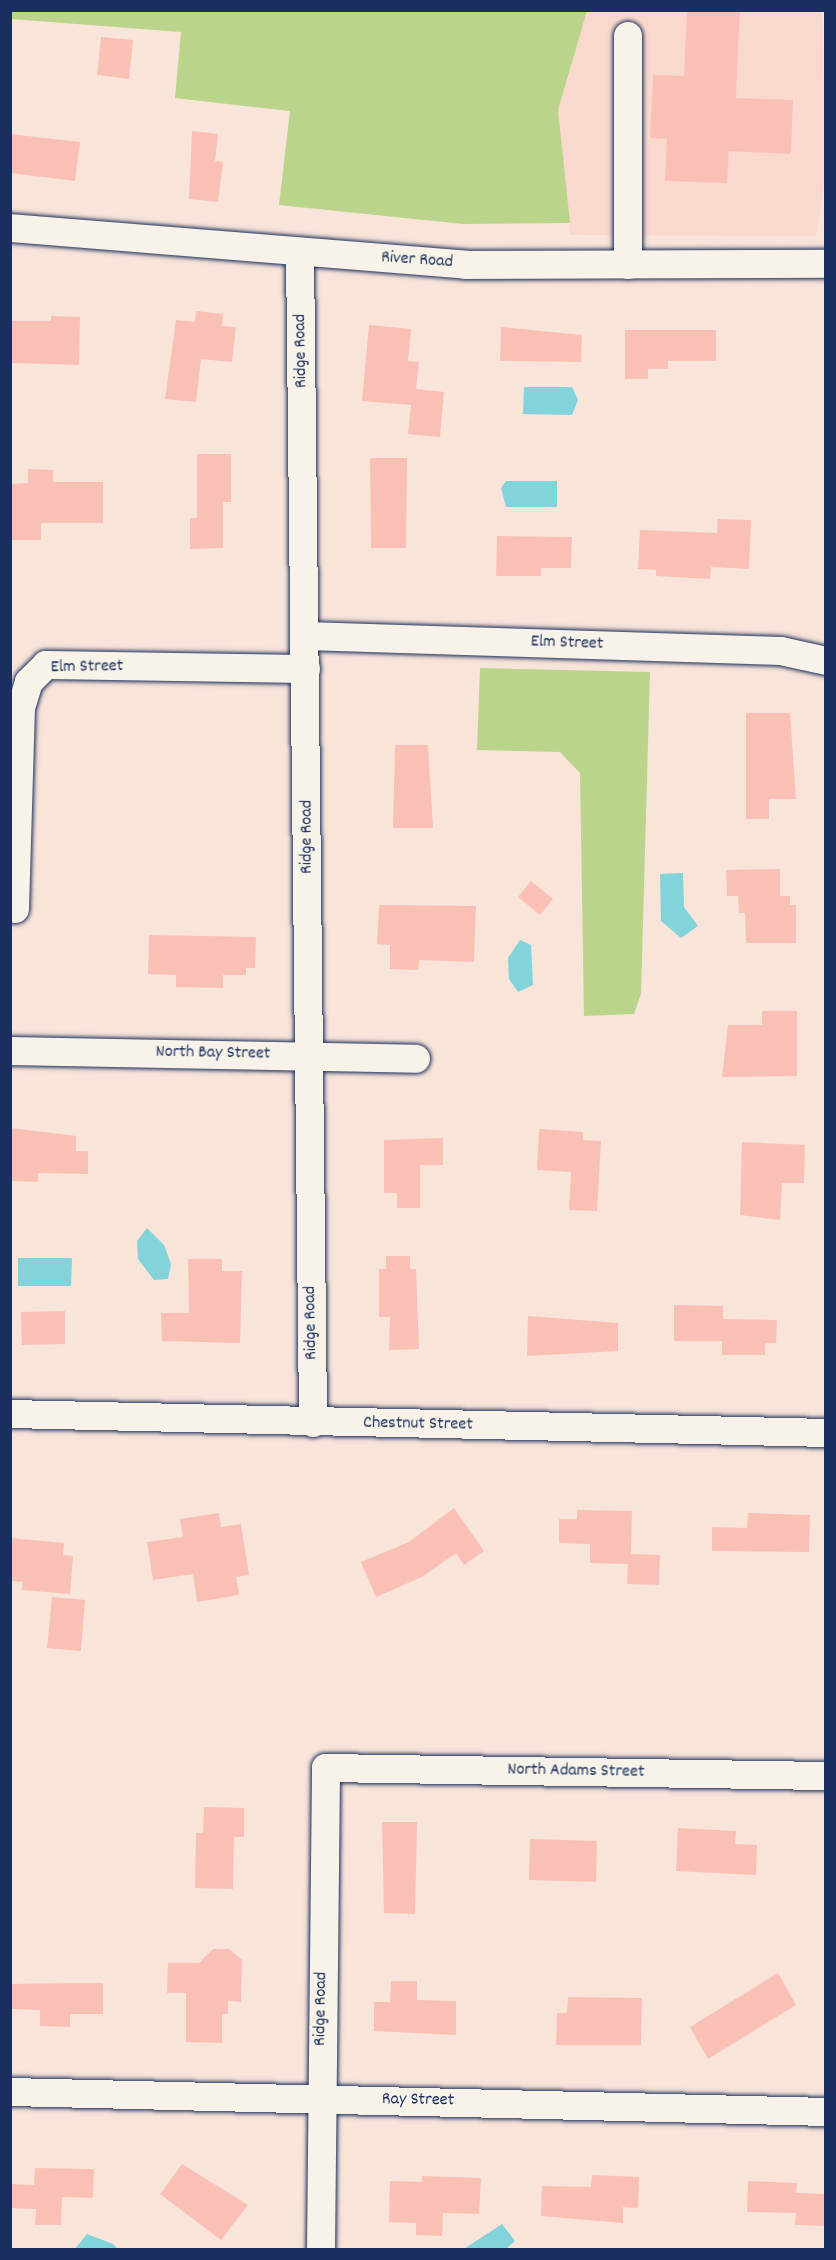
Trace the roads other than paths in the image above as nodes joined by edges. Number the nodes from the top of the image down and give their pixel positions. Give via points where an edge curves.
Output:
1 (628, 36) dead end
2 (10, 228) edge
3 (300, 252) junction
4 (825, 264) edge
5 (628, 265) junction
6 (306, 636) junction
7 (825, 661) edge
8 (306, 669) junction
9 (15, 909) dead end
10 (10, 1052) edge
11 (309, 1056) junction
12 (416, 1059) dead end
13 (10, 1414) edge
14 (313, 1423) junction
15 (825, 1433) edge
16 (326, 1768) joint
17 (825, 1776) edge
18 (10, 2092) edge
19 (321, 2099) junction
20 (825, 2112) edge
21 (321, 2250) edge

1 - 5 street
2 - 3 street, River Road
3 - 5 street, River Road via 466,265
3 - 6 street, Ridge Road
4 - 5 street, River Road
6 - 7 street, Elm Street via 781,651
6 - 8 street, Ridge Road
8 - 9 street, Elm Street via 46,665 29,682 21,708
8 - 11 street, Ridge Road
10 - 11 street, North Bay Street
11 - 12 street, North Bay Street
11 - 14 street, Ridge Road
13 - 14 street, Chestnut Street
14 - 15 street, Chestnut Street
16 - 17 street, North Adams Street
16 - 19 street, Ridge Road
18 - 19 street, Ray Street
19 - 20 street, Ray Street
19 - 21 street, Ridge Road

